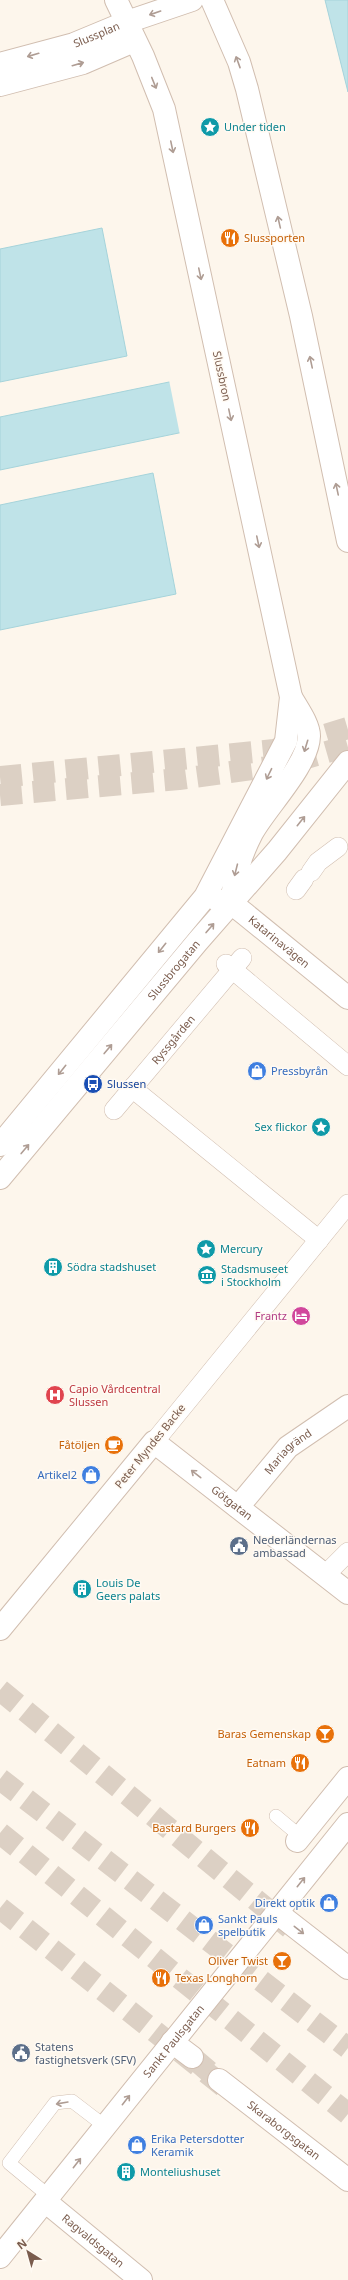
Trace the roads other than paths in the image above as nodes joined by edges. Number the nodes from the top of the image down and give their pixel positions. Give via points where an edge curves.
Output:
1 (116, 0) edge
2 (192, 0) edge
3 (212, 0) edge
4 (135, 40) junction
5 (0, 64) edge
6 (0, 85) edge
7 (348, 541) edge
8 (291, 697) junction
9 (348, 762) edge
10 (338, 847) dead end
11 (307, 871) dead end
12 (205, 897) junction
13 (231, 903) junction
14 (348, 998) edge
15 (348, 1066) edge
16 (132, 1088) junction
17 (114, 1110) dead end
18 (0, 1145) edge
19 (0, 1178) edge
20 (348, 1204) edge
21 (319, 1240) junction
22 (348, 1406) edge
23 (154, 1442) junction
24 (238, 1507) junction
25 (348, 1552) edge
26 (325, 1575) junction
27 (348, 1593) edge
28 (0, 1629) edge
29 (348, 1778) edge
30 (276, 1816) dead end
31 (348, 1824) edge
32 (299, 1839) joint
33 (276, 1912) junction
34 (348, 1968) edge
35 (172, 2042) junction
36 (192, 2057) tunnel mouth
37 (219, 2080) tunnel mouth
38 (106, 2127) junction
39 (5, 2159) edge
40 (348, 2180) edge
41 (48, 2199) junction
42 (0, 2257) edge
43 (141, 2280) edge

1 - 4 street, Slussbron
2 -> 4 street, Slussplan
7 -> 3 street via 302,316 247,89 228,35
4 -> 5 street, Slussplan via 74,44
6 -> 4 street, Slussplan via 83,63
4 -> 8 street, Slussbron via 164,109
8 -> 12 street, Slussbrogatan via 286,741
8 -> 13 street via 302,715 309,736 302,760 252,833 236,868
13 -> 9 street, Slussbrogatan via 277,851
10 - 11 street
12 - 13 street, Katarinavägen
12 -> 18 street, Slussbrogatan
13 - 14 street, Katarinavägen
19 -> 13 street, Slussbrogatan
15 - 16 street, Ryssgården via 233,964
16 - 17 street, Ryssgården
16 - 21 street via 216,1162
20 - 21 street
21 - 23 street, Peter Myndes Backe
22 - 24 street, Mariagränd via 288,1447
24 -> 23 street, Götgatan
23 - 28 street, Peter Myndes Backe
24 - 26 street, Götgatan
25 - 26 street
26 - 27 street, Götgatan
29 - 32 street
30 - 32 lane
33 -> 31 street, Sankt Paulsgatan
33 -> 34 street
33 - 35 street, Sankt Paulsgatan
35 - 36 street
38 -> 35 street, Sankt Paulsgatan
37 - 40 street, Skaraborgsgatan
38 -> 39 lane via 72,2101 55,2103
41 -> 38 street, Sankt Paulsgatan
39 - 41 lane
41 - 42 street, Sankt Paulsgatan
41 - 43 street, Ragvaldsgatan

